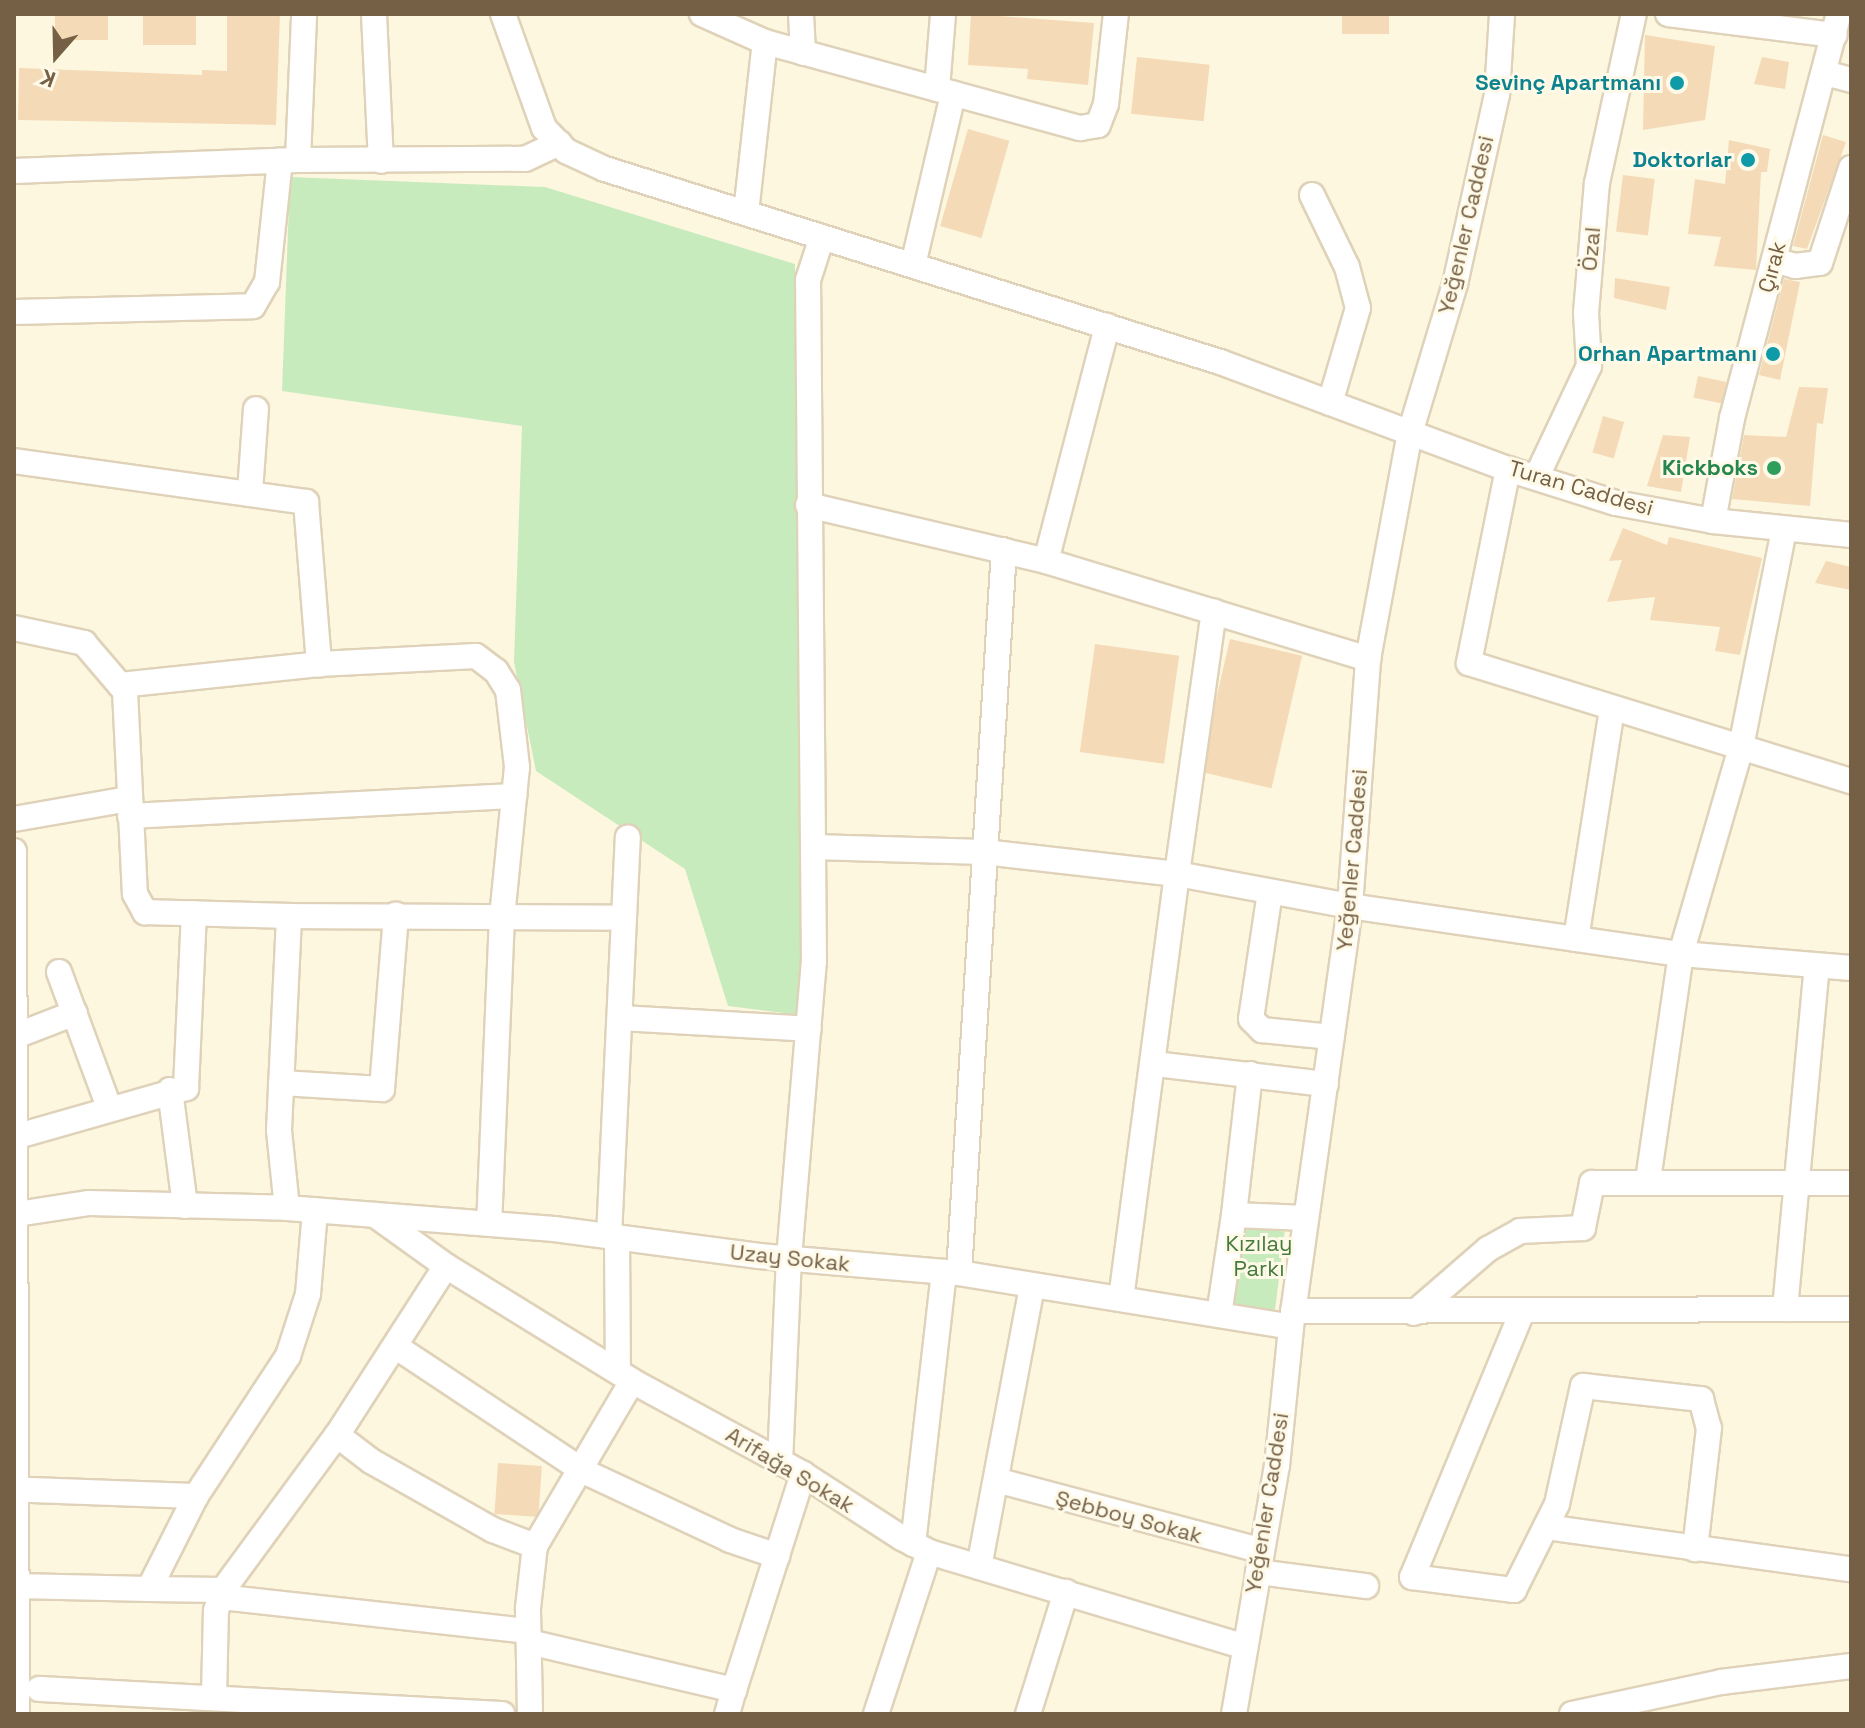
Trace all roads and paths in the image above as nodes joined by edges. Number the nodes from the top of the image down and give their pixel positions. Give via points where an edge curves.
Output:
1 (304, 14) edge
2 (374, 14) edge
3 (503, 14) edge
4 (702, 14) edge
5 (801, 14) edge
6 (943, 14) edge
7 (1116, 14) edge
8 (1502, 14) edge
9 (1634, 14) edge
10 (1668, 14) edge
11 (1837, 24) edge
12 (765, 42) junction
13 (803, 53) junction
14 (1825, 73) junction
15 (1851, 80) edge
16 (945, 91) junction
17 (559, 143) junction
18 (289, 161) junction
19 (381, 161) junction
20 (1851, 168) edge
21 (14, 171) edge
22 (1312, 195) dead end
23 (746, 213) junction
24 (822, 237) junction
25 (1774, 260) junction
26 (913, 265) junction
27 (14, 312) edge
28 (1107, 326) junction
29 (1330, 403) junction
30 (256, 409) dead end
31 (1410, 433) junction
32 (14, 461) edge
33 (1508, 469) junction
34 (1537, 476) junction
35 (250, 492) junction
36 (808, 505) junction
37 (1713, 521) junction
38 (1784, 530) junction
39 (1851, 535) edge
40 (1004, 550) junction
41 (1046, 561) junction
42 (1214, 612) junction
43 (14, 628) edge
44 (1368, 659) junction
45 (319, 664) junction
46 (120, 685) junction
47 (1612, 709) junction
48 (1741, 747) junction
49 (1851, 781) edge
50 (514, 796) junction
51 (130, 808) junction
52 (14, 819) edge
53 (628, 837) dead end
54 (813, 847) junction
55 (14, 851) edge
56 (984, 852) junction
57 (1177, 874) junction
58 (1270, 892) junction
59 (1350, 906) junction
60 (194, 913) junction
61 (396, 915) junction
62 (289, 916) junction
63 (502, 916) junction
64 (624, 918) junction
65 (1576, 939) junction
66 (1681, 954) junction
67 (1817, 967) junction
68 (1851, 968) edge
69 (59, 972) dead end
70 (75, 1013) junction
71 (620, 1018) junction
72 (809, 1029) junction
73 (18, 1035) junction
74 (1332, 1037) junction
75 (1155, 1064) junction
76 (1250, 1074) junction
77 (281, 1083) junction
78 (1326, 1084) junction
79 (170, 1090) junction
80 (109, 1107) junction
81 (18, 1136) junction
82 (1648, 1180) junction
83 (1798, 1180) junction
84 (1851, 1183) edge
85 (185, 1206) junction
86 (287, 1208) junction
87 (315, 1210) junction
88 (17, 1214) junction
89 (375, 1215) junction
90 (1234, 1215) junction
91 (1306, 1218) junction
92 (489, 1224) junction
93 (613, 1237) junction
94 (789, 1258) junction
95 (446, 1266) junction
96 (951, 1273) junction
97 (1032, 1286) junction
98 (1121, 1299) junction
99 (1785, 1309) junction
100 (1851, 1309) edge
101 (1522, 1312) junction
102 (1414, 1313) junction
103 (1219, 1315) junction
104 (1292, 1319) junction
105 (398, 1348) junction
106 (625, 1376) junction
107 (337, 1435) junction
108 (780, 1463) junction
109 (583, 1471) junction
110 (803, 1474) junction
111 (996, 1480) junction
112 (30, 1490) dead end
113 (196, 1496) junction
114 (1546, 1527) junction
115 (535, 1546) junction
116 (921, 1548) junction
117 (1695, 1549) junction
118 (777, 1556) junction
119 (1260, 1561) junction
120 (979, 1567) junction
121 (1851, 1567) edge
122 (1851, 1584) edge
123 (18, 1586) junction
124 (1366, 1586) dead end
125 (149, 1589) junction
126 (1066, 1592) junction
127 (222, 1593) junction
128 (528, 1636) junction
129 (1243, 1646) junction
130 (1851, 1666) edge
131 (39, 1689) dead end
132 (734, 1690) junction
133 (214, 1697) junction
134 (17, 1714) edge
135 (502, 1714) edge
136 (530, 1714) edge
137 (727, 1714) edge
138 (876, 1714) edge
139 (1028, 1714) edge
140 (1234, 1714) edge
141 (1572, 1714) edge

1 - 18 street
2 - 19 street
3 - 17 street via 533,106
4 - 12 street
5 - 13 street
6 - 16 street
7 - 16 street via 1106,104 1098,125 1080,128
8 - 31 street, Yeğenler Caddesi via 1497,94 1455,284
9 - 34 street, Özal via 1597,183 1586,313 1589,366
10 - 11 street
11 - 14 street, Çırak
12 - 13 street
12 - 23 street
13 - 16 street
14 - 15 street
14 - 25 street, Çırak
16 - 26 street
17 - 19 street via 525,159
17 - 23 street, Turan Caddesi via 605,169
18 - 19 street
18 - 21 street
18 - 27 street via 267,282 253,306
20 - 25 street via 1820,263 1795,266
22 - 29 street via 1357,290 1358,308
23 - 24 street, Turan Caddesi
24 - 26 street, Turan Caddesi
24 - 36 street via 808,280
25 - 37 street, Çırak via 1732,418
26 - 28 street, Turan Caddesi
28 - 29 street, Turan Caddesi
28 - 41 street
29 - 31 street, Turan Caddesi
30 - 35 street
31 - 33 street, Turan Caddesi
31 - 44 street, Yeğenler Caddesi
32 - 35 street
33 - 34 street, Turan Caddesi
33 - 47 street via 1469,663
34 - 37 street, Turan Caddesi via 1616,503
35 - 45 street via 306,502
36 - 40 street
36 - 54 street
37 - 38 street, Turan Caddesi
38 - 39 street, Turan Caddesi
38 - 48 street
40 - 41 street
40 - 56 street
41 - 42 street
42 - 44 street
42 - 57 street
43 - 46 street via 84,643
44 - 59 street, Yeğenler Caddesi
45 - 46 street
45 - 50 street via 476,656 496,671 508,690 517,767
46 - 51 street
47 - 48 street
47 - 65 street
48 - 49 street
48 - 66 street
50 - 51 street
50 - 63 street
51 - 52 street
51 - 60 street via 137,902 145,912
53 - 64 street
54 - 56 street
54 - 72 street
55 - 73 street
56 - 57 street
56 - 96 street
57 - 58 street
57 - 75 street
58 - 59 street
58 - 74 street via 1251,1019 1262,1030
59 - 65 street
59 - 74 street, Yeğenler Caddesi
60 - 62 street
60 - 79 street via 186,1088
61 - 62 street
61 - 63 street
61 - 77 street via 382,1089
62 - 77 street
63 - 64 street
63 - 92 street
64 - 71 street
65 - 66 street
66 - 67 street
66 - 82 street
67 - 68 street
67 - 83 street
69 - 70 street
70 - 73 street
70 - 80 street
71 - 72 street
71 - 93 street
72 - 94 street
73 - 81 street
74 - 78 street, Yeğenler Caddesi
75 - 76 street
75 - 98 street
76 - 78 street
76 - 90 street
77 - 86 street via 279,1130
78 - 91 street, Yeğenler Caddesi
79 - 80 street
79 - 85 street
80 - 81 street
81 - 88 street
82 - 83 street
82 - 102 street via 1592,1183 1583,1228 1520,1231 1488,1249
83 - 84 street
83 - 99 street
85 - 86 street, Uzay Sokak
85 - 88 street, Uzay Sokak via 89,1203
86 - 87 street, Uzay Sokak
87 - 89 street, Uzay Sokak
87 - 113 street via 308,1294 288,1356 245,1429
88 - 123 street
89 - 92 street, Uzay Sokak
89 - 95 street, Arifağa Sokak
90 - 91 street
90 - 103 street
91 - 104 street, Yeğenler Caddesi
92 - 93 street, Uzay Sokak
93 - 94 street, Uzay Sokak
93 - 106 street
94 - 96 street, Uzay Sokak
94 - 108 street
95 - 105 street
95 - 106 street, Arifağa Sokak
96 - 97 street, Uzay Sokak
96 - 116 street
97 - 98 street, Uzay Sokak
97 - 111 street
98 - 103 street, Uzay Sokak
99 - 100 street, Uzay Sokak
99 - 101 street, Uzay Sokak
101 - 102 street, Uzay Sokak
101 - 114 street via 1412,1577 1514,1590
102 - 104 street, Uzay Sokak
103 - 104 street, Uzay Sokak
104 - 119 street, Yeğenler Caddesi
105 - 107 street
105 - 109 street
106 - 108 street, Arifağa Sokak
106 - 109 street
107 - 115 street via 371,1461 493,1530
107 - 127 street
108 - 110 street, Arifağa Sokak
109 - 115 street
109 - 118 street via 730,1540
110 - 116 street, Arifağa Sokak
110 - 118 street
111 - 119 street, Şebboy Sokak
111 - 120 street
112 - 113 street
113 - 125 street
114 - 117 street
114 - 117 street via 1557,1504 1583,1386 1701,1399 1709,1428
115 - 128 street
116 - 120 street, Arifağa Sokak
116 - 138 street
117 - 121 street
118 - 132 street
119 - 124 street, Şebboy Sokak
119 - 129 street, Yeğenler Caddesi
120 - 126 street, Arifağa Sokak
121 - 122 street
123 - 125 street
123 - 134 street
125 - 127 street
126 - 129 street, Arifağa Sokak
126 - 139 street
127 - 128 street
127 - 133 street
128 - 132 street
128 - 136 street
129 - 140 street, Yeğenler Caddesi
130 - 141 street via 1721,1682
131 - 133 street
132 - 137 street
133 - 135 street

